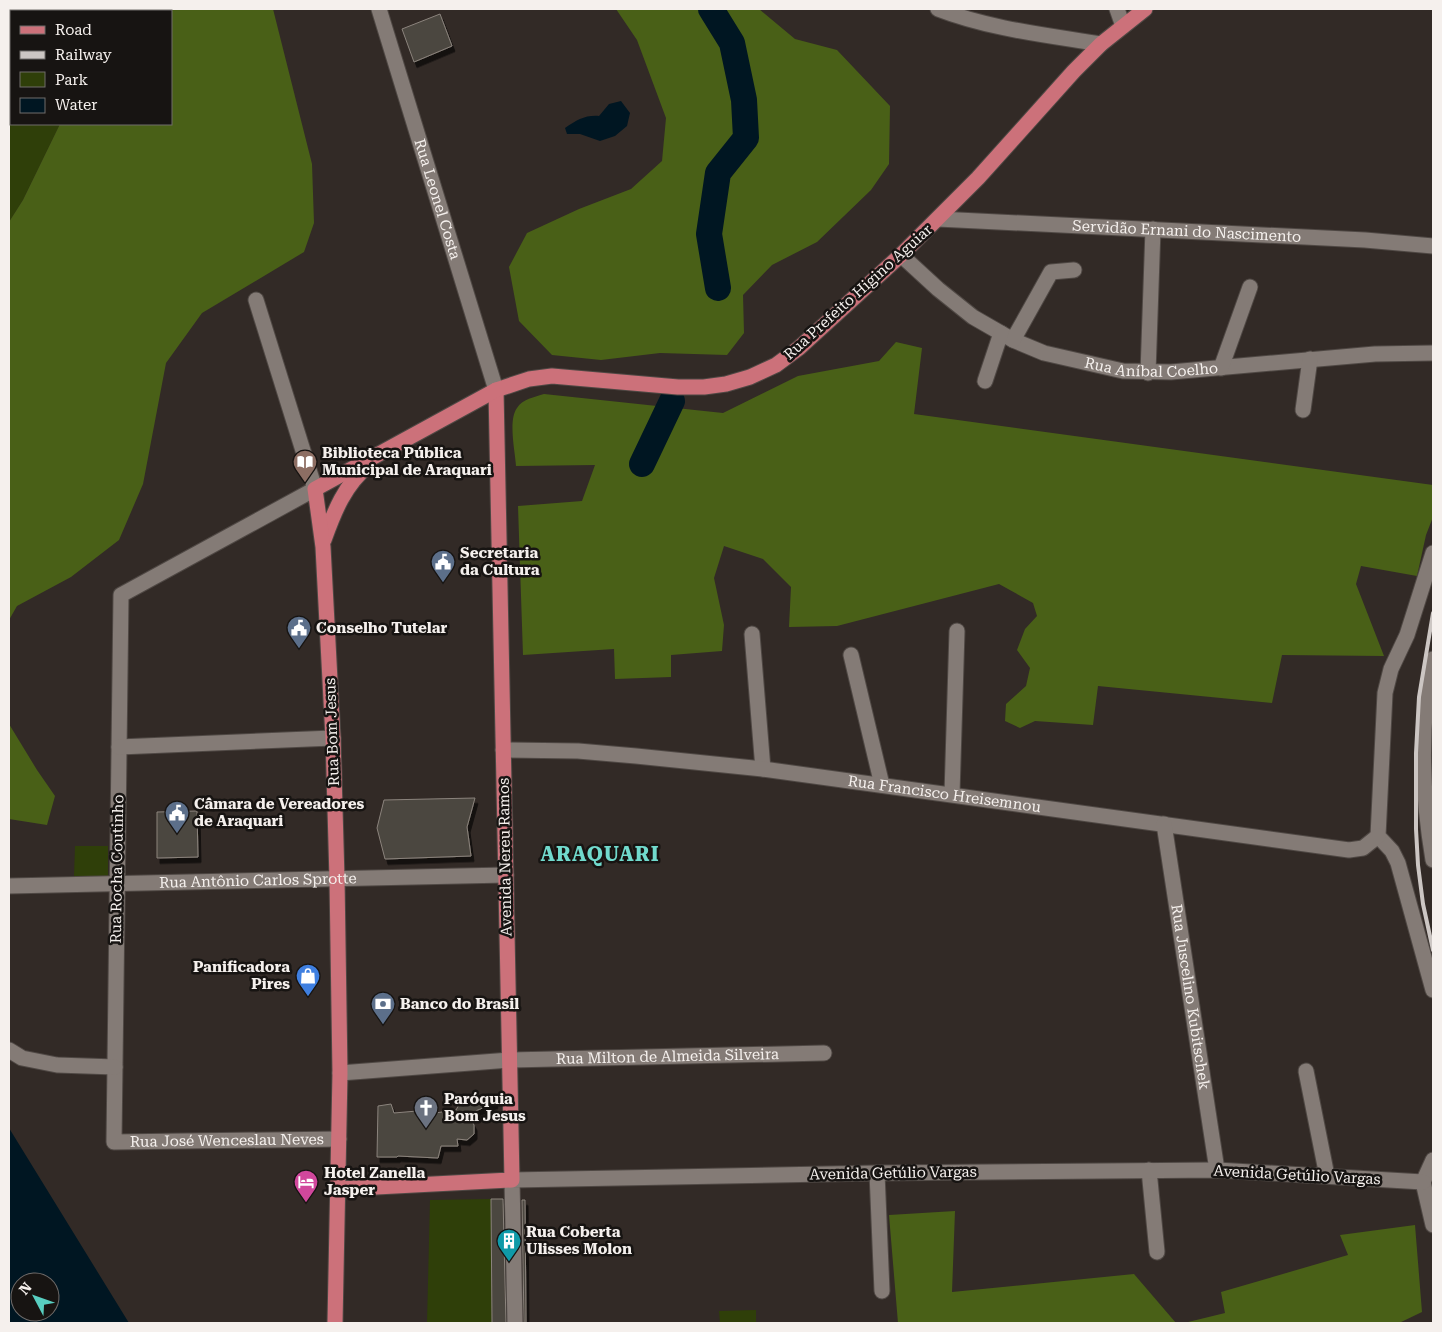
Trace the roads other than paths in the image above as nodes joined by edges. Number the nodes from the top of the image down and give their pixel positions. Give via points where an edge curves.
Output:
1 (379, 9) edge
2 (938, 9) edge
3 (1117, 9) edge
4 (1146, 9) edge
5 (1122, 26) junction
6 (1101, 44) junction
7 (938, 219) junction
8 (1153, 229) junction
9 (1433, 246) edge
10 (902, 256) junction
11 (1074, 270) dead end
12 (1250, 288) dead end
13 (256, 300) dead end
14 (1007, 337) junction
15 (1433, 353) edge
16 (1310, 359) junction
17 (1221, 368) junction
18 (1148, 373) junction
19 (985, 380) dead end
20 (496, 390) junction
21 (1303, 410) dead end
22 (390, 448) junction
23 (315, 489) junction
24 (323, 542) junction
25 (1433, 553) edge
26 (121, 596) joint
27 (957, 631) dead end
28 (752, 634) dead end
29 (851, 655) dead end
30 (1433, 659) edge
31 (333, 738) junction
32 (119, 747) junction
33 (503, 750) junction
34 (763, 769) junction
35 (882, 785) junction
36 (952, 794) junction
37 (1164, 824) junction
38 (1378, 836) junction
39 (1433, 860) edge
40 (506, 875) junction
41 (337, 879) junction
42 (117, 884) junction
43 (9, 886) edge
44 (1433, 990) edge
45 (9, 1050) edge
46 (824, 1053) dead end
47 (510, 1060) junction
48 (115, 1067) junction
49 (1306, 1071) dead end
50 (340, 1074) junction
51 (339, 1139) junction
52 (114, 1142) joint
53 (1433, 1160) edge
54 (1149, 1170) junction
55 (1217, 1170) junction
56 (877, 1173) junction
57 (1327, 1176) junction
58 (512, 1180) junction
59 (1423, 1182) junction
60 (338, 1189) junction
61 (1433, 1225) edge
62 (1157, 1252) dead end
63 (882, 1291) dead end
64 (335, 1323) edge
65 (515, 1323) edge

1 - 20 street, Rua Leonel Costa
2 - 6 street via 991,26
3 - 5 street
4 - 5 main road, Rua Prefeito Higino Aguiar
5 - 6 main road, Rua Prefeito Higino Aguiar
6 - 7 main road, Rua Prefeito Higino Aguiar
7 - 8 street, Servidão Ernani do Nascimento
7 - 10 main road, Rua Prefeito Higino Aguiar
8 - 9 street, Servidão Ernani do Nascimento
8 - 18 street
10 - 14 street, Rua Aníbal Coelho via 974,317
10 - 20 main road, Rua Prefeito Higino Aguiar via 799,348 776,365 750,377 726,384 678,387 552,376 529,379
11 - 14 street via 1051,272
12 - 17 street
13 - 23 street, Rua Bom Jesus
14 - 18 street, Rua Aníbal Coelho via 1044,353 1086,364
14 - 19 street
15 - 16 street, Rua Aníbal Coelho
16 - 17 street, Rua Aníbal Coelho
16 - 21 street
17 - 18 street, Rua Aníbal Coelho
20 - 22 main road, Rua Prefeito Higino Aguiar
20 - 33 main road, Avenida Nereu Ramos
22 - 23 main road, Rua Prefeito Higino Aguiar
22 - 24 main road via 360,472 348,488 336,506
23 - 24 main road, Rua Bom Jesus
23 - 26 street, Rua Prefeito Higino Aguiar
24 - 31 main road, Rua Bom Jesus
25 - 38 street via 1385,693
26 - 32 street, Rua Rocha Coutinho
27 - 36 street
28 - 34 street
29 - 35 street
30 - 39 street via 1424,768
31 - 32 street
31 - 41 main road, Rua Bom Jesus
32 - 42 street, Rua Rocha Coutinho
33 - 34 street, Rua Francisco Hreisemnou via 607,754
33 - 40 main road, Avenida Nereu Ramos
34 - 35 street, Rua Francisco Hreisemnou
35 - 36 street, Rua Francisco Hreisemnou
36 - 37 street, Rua Francisco Hreisemnou
37 - 38 street, Rua Francisco Hreisemnou via 1349,850 1363,848
37 - 55 street, Rua Juscelino Kubitschek
38 - 44 street via 1392,850 1398,863
40 - 41 street, Rua Antônio Carlos Sprotte
40 - 47 main road, Avenida Nereu Ramos
41 - 42 street, Rua Antônio Carlos Sprotte
41 - 50 main road, Rua Bom Jesus
42 - 43 street, Rua Antônio Carlos Sprotte
42 - 48 street, Rua Rocha Coutinho
45 - 48 street via 22,1058 57,1065
46 - 47 street, Rua Milton de Almeida Silveira
47 - 50 street, Rua Milton de Almeida Silveira
47 - 58 main road, Avenida Nereu Ramos
48 - 52 street, Rua Rocha Coutinho
49 - 57 street
50 - 51 main road, Rua Bom Jesus
51 - 52 street, Rua José Wenceslau Neves
51 - 60 main road, Rua Bom Jesus
53 - 59 street
54 - 55 street, Avenida Getúlio Vargas
54 - 56 street, Avenida Getúlio Vargas
54 - 62 street
55 - 57 street, Avenida Getúlio Vargas
56 - 58 street, Avenida Getúlio Vargas
56 - 63 street
57 - 59 street, Avenida Getúlio Vargas
58 - 60 main road, Avenida Getúlio Vargas
58 - 65 street, Avenida Nereu Ramos
59 - 61 street
60 - 64 main road, Rua Bom Jesus

